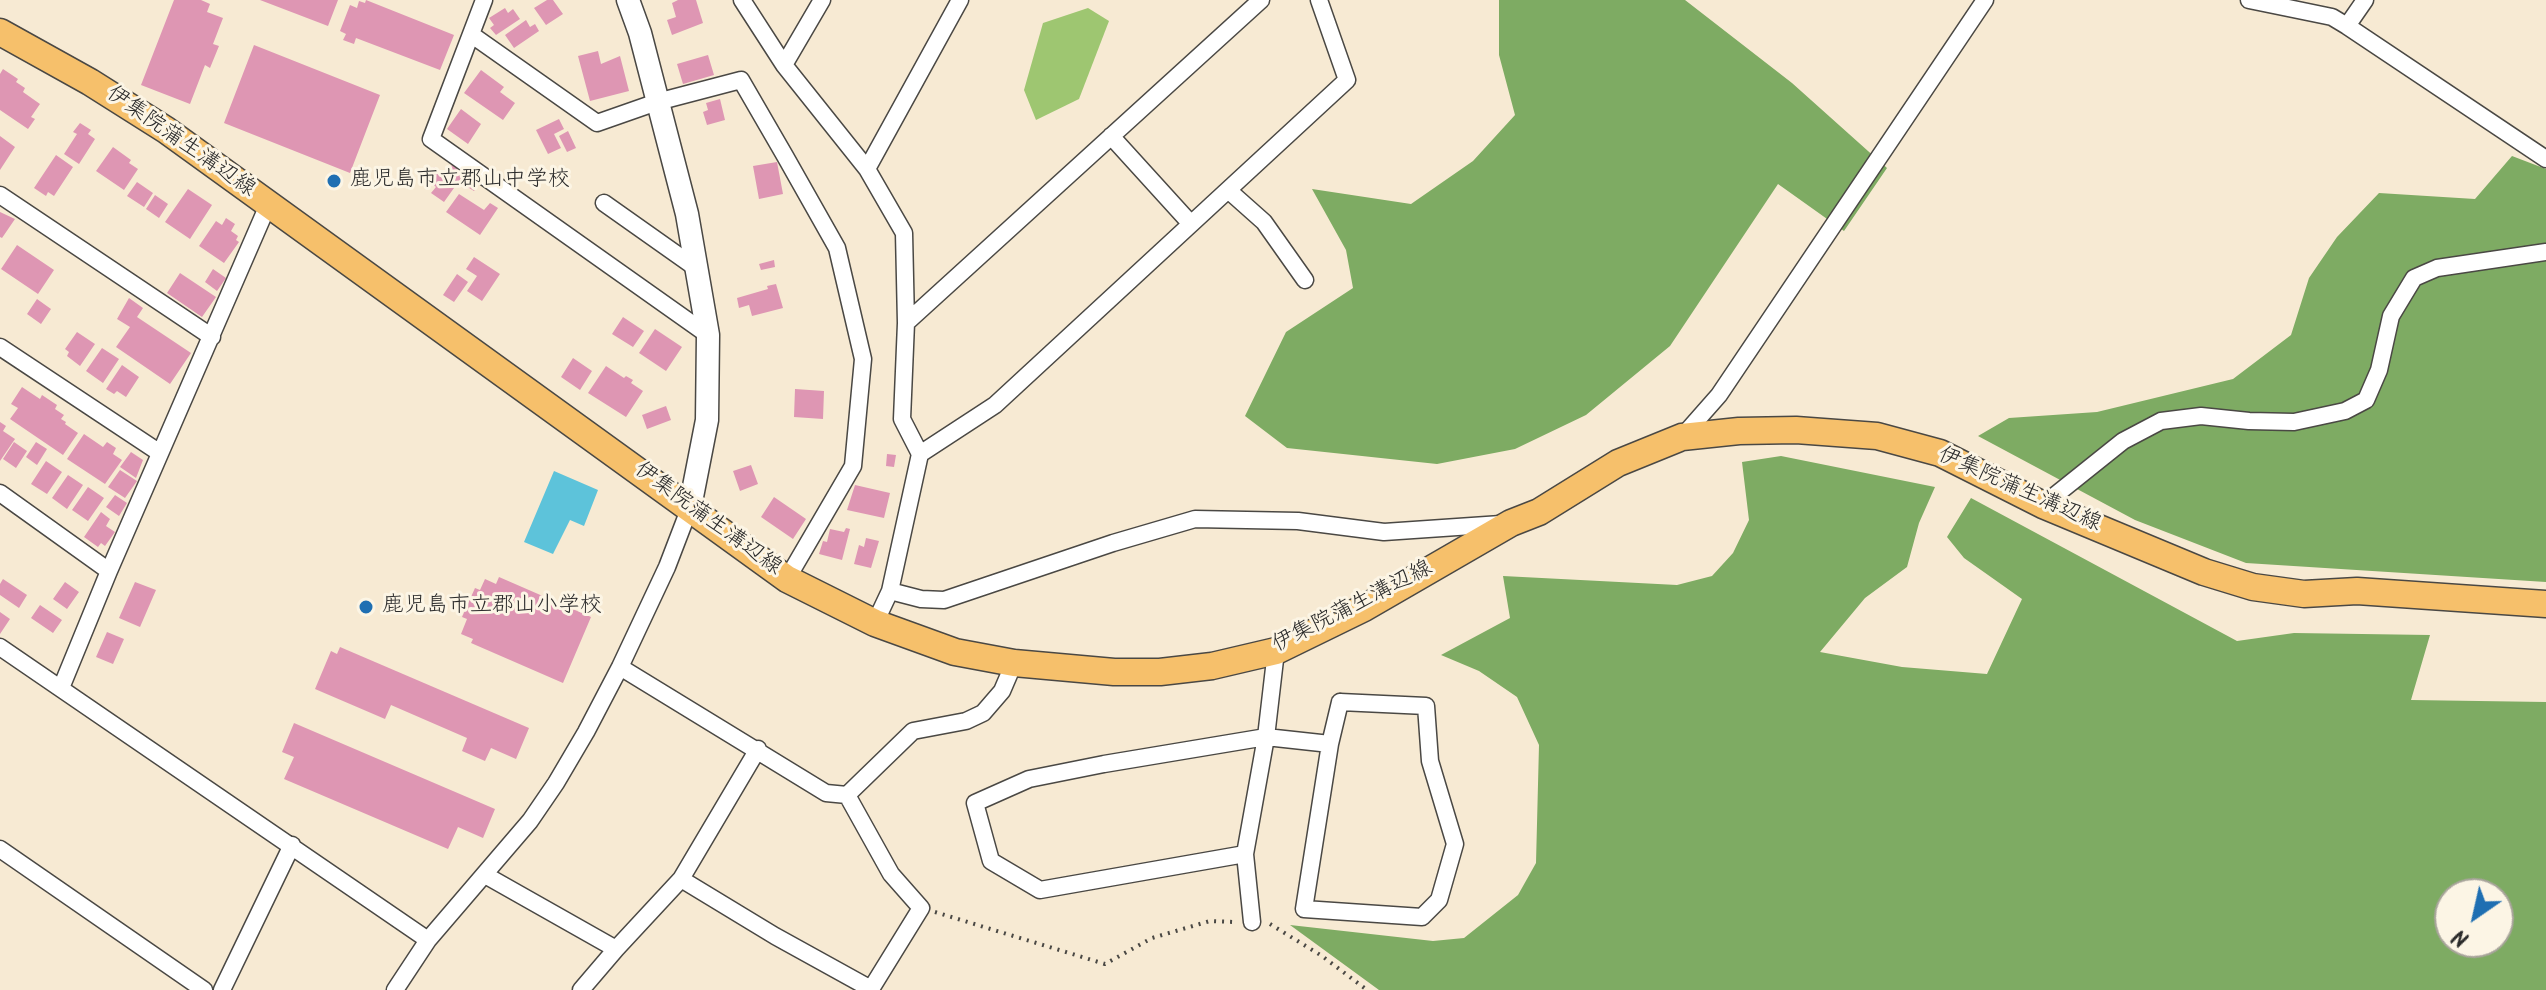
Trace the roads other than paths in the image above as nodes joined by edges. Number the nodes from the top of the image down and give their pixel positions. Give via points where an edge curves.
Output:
1 (484, 0) edge
2 (628, 0) edge
3 (742, 0) edge
4 (822, 0) edge
5 (960, 0) edge
6 (1261, 0) edge
7 (1319, 0) edge
8 (1985, 0) edge
9 (2249, 0) edge
10 (2365, 0) edge
11 (2347, 26) junction
12 (0, 32) edge
13 (472, 35) junction
14 (784, 65) junction
15 (657, 102) junction
16 (1111, 136) junction
17 (2546, 159) edge
18 (867, 169) junction
19 (1228, 190) junction
20 (0, 195) edge
21 (604, 203) dead end
22 (268, 205) junction
23 (1191, 224) junction
24 (2546, 252) edge
25 (696, 268) junction
26 (1305, 280) dead end
27 (906, 323) junction
28 (708, 335) junction
29 (212, 337) junction
30 (0, 347) edge
31 (1682, 437) junction
32 (160, 453) junction
33 (920, 454) junction
34 (0, 493) edge
35 (2043, 505) junction
36 (690, 507) junction
37 (1511, 523) junction
38 (109, 571) junction
39 (787, 579) junction
40 (890, 591) junction
41 (2546, 604) edge
42 (875, 623) junction
43 (0, 647) edge
44 (1276, 651) junction
45 (1014, 663) junction
46 (620, 667) junction
47 (61, 688) junction
48 (1266, 737) junction
49 (1330, 744) junction
50 (758, 749) junction
51 (847, 795) junction
52 (292, 845) junction
53 (0, 849) edge
54 (1245, 854) junction
55 (485, 875) junction
56 (681, 879) junction
57 (1252, 922) road end
58 (428, 940) junction
59 (616, 949) junction
60 (204, 990) edge
61 (222, 990) edge
62 (395, 990) edge
63 (581, 990) edge

1 - 13 street
2 - 15 street
3 - 14 street
4 - 14 street
5 - 18 street
6 - 16 street
7 - 19 street via 1347,80
8 - 31 street via 1719,395
9 - 11 street via 2332,17
10 - 11 street
11 - 17 street
12 - 22 main road, 伊集院蒲生溝辺線 via 166,130
13 - 15 street via 597,123
13 - 28 street via 431,139
14 - 18 street
15 - 25 street
15 - 39 street via 741,80 837,248 863,359 853,466
16 - 23 street
16 - 27 street
18 - 27 street via 904,233
19 - 23 street
19 - 26 street via 1264,222
20 - 29 street
21 - 25 street
22 - 29 street
22 - 36 main road, 伊集院蒲生溝辺線
23 - 33 street via 995,405
24 - 35 street via 2437,268 2414,278 2391,316 2366,400 2345,411 2294,422 2201,416 2161,421 2123,441
25 - 28 street
27 - 33 street via 902,419
28 - 36 street via 707,420
29 - 32 street
30 - 32 street
31 - 35 main road, 伊集院蒲生溝辺線 via 1796,430 1877,436 1940,453
31 - 37 main road, 伊集院蒲生溝辺線 via 1618,463 1539,512
32 - 38 street
33 - 40 street
34 - 38 street
35 - 41 main road, 伊集院蒲生溝辺線 via 2253,587 2304,594 2357,591
36 - 39 main road, 伊集院蒲生溝辺線
36 - 46 street
37 - 40 street via 1384,532 1298,521 1195,519 944,600
37 - 44 main road, 伊集院蒲生溝辺線 via 1364,608
38 - 47 street
39 - 42 main road, 伊集院蒲生溝辺線
40 - 42 street
42 - 45 main road, 伊集院蒲生溝辺線 via 955,652
43 - 47 street
44 - 45 main road, 伊集院蒲生溝辺線 via 1160,672
44 - 48 street
45 - 51 street via 1002,691 983,713 913,731
46 - 50 street
46 - 55 street via 556,783
47 - 52 street
48 - 49 street
48 - 54 street
48 - 54 street via 1029,779 975,803 991,861 1040,890
49 - 49 street via 1304,909 1422,917 1439,900 1455,844 1430,761 1426,706 1340,702
50 - 51 street via 826,793
50 - 56 street
51 - 56 street via 891,874 921,908 871,989
52 - 58 street
52 - 61 street
53 - 60 street
54 - 57 street
55 - 58 street
55 - 59 street
56 - 59 street
58 - 62 street
59 - 63 street

